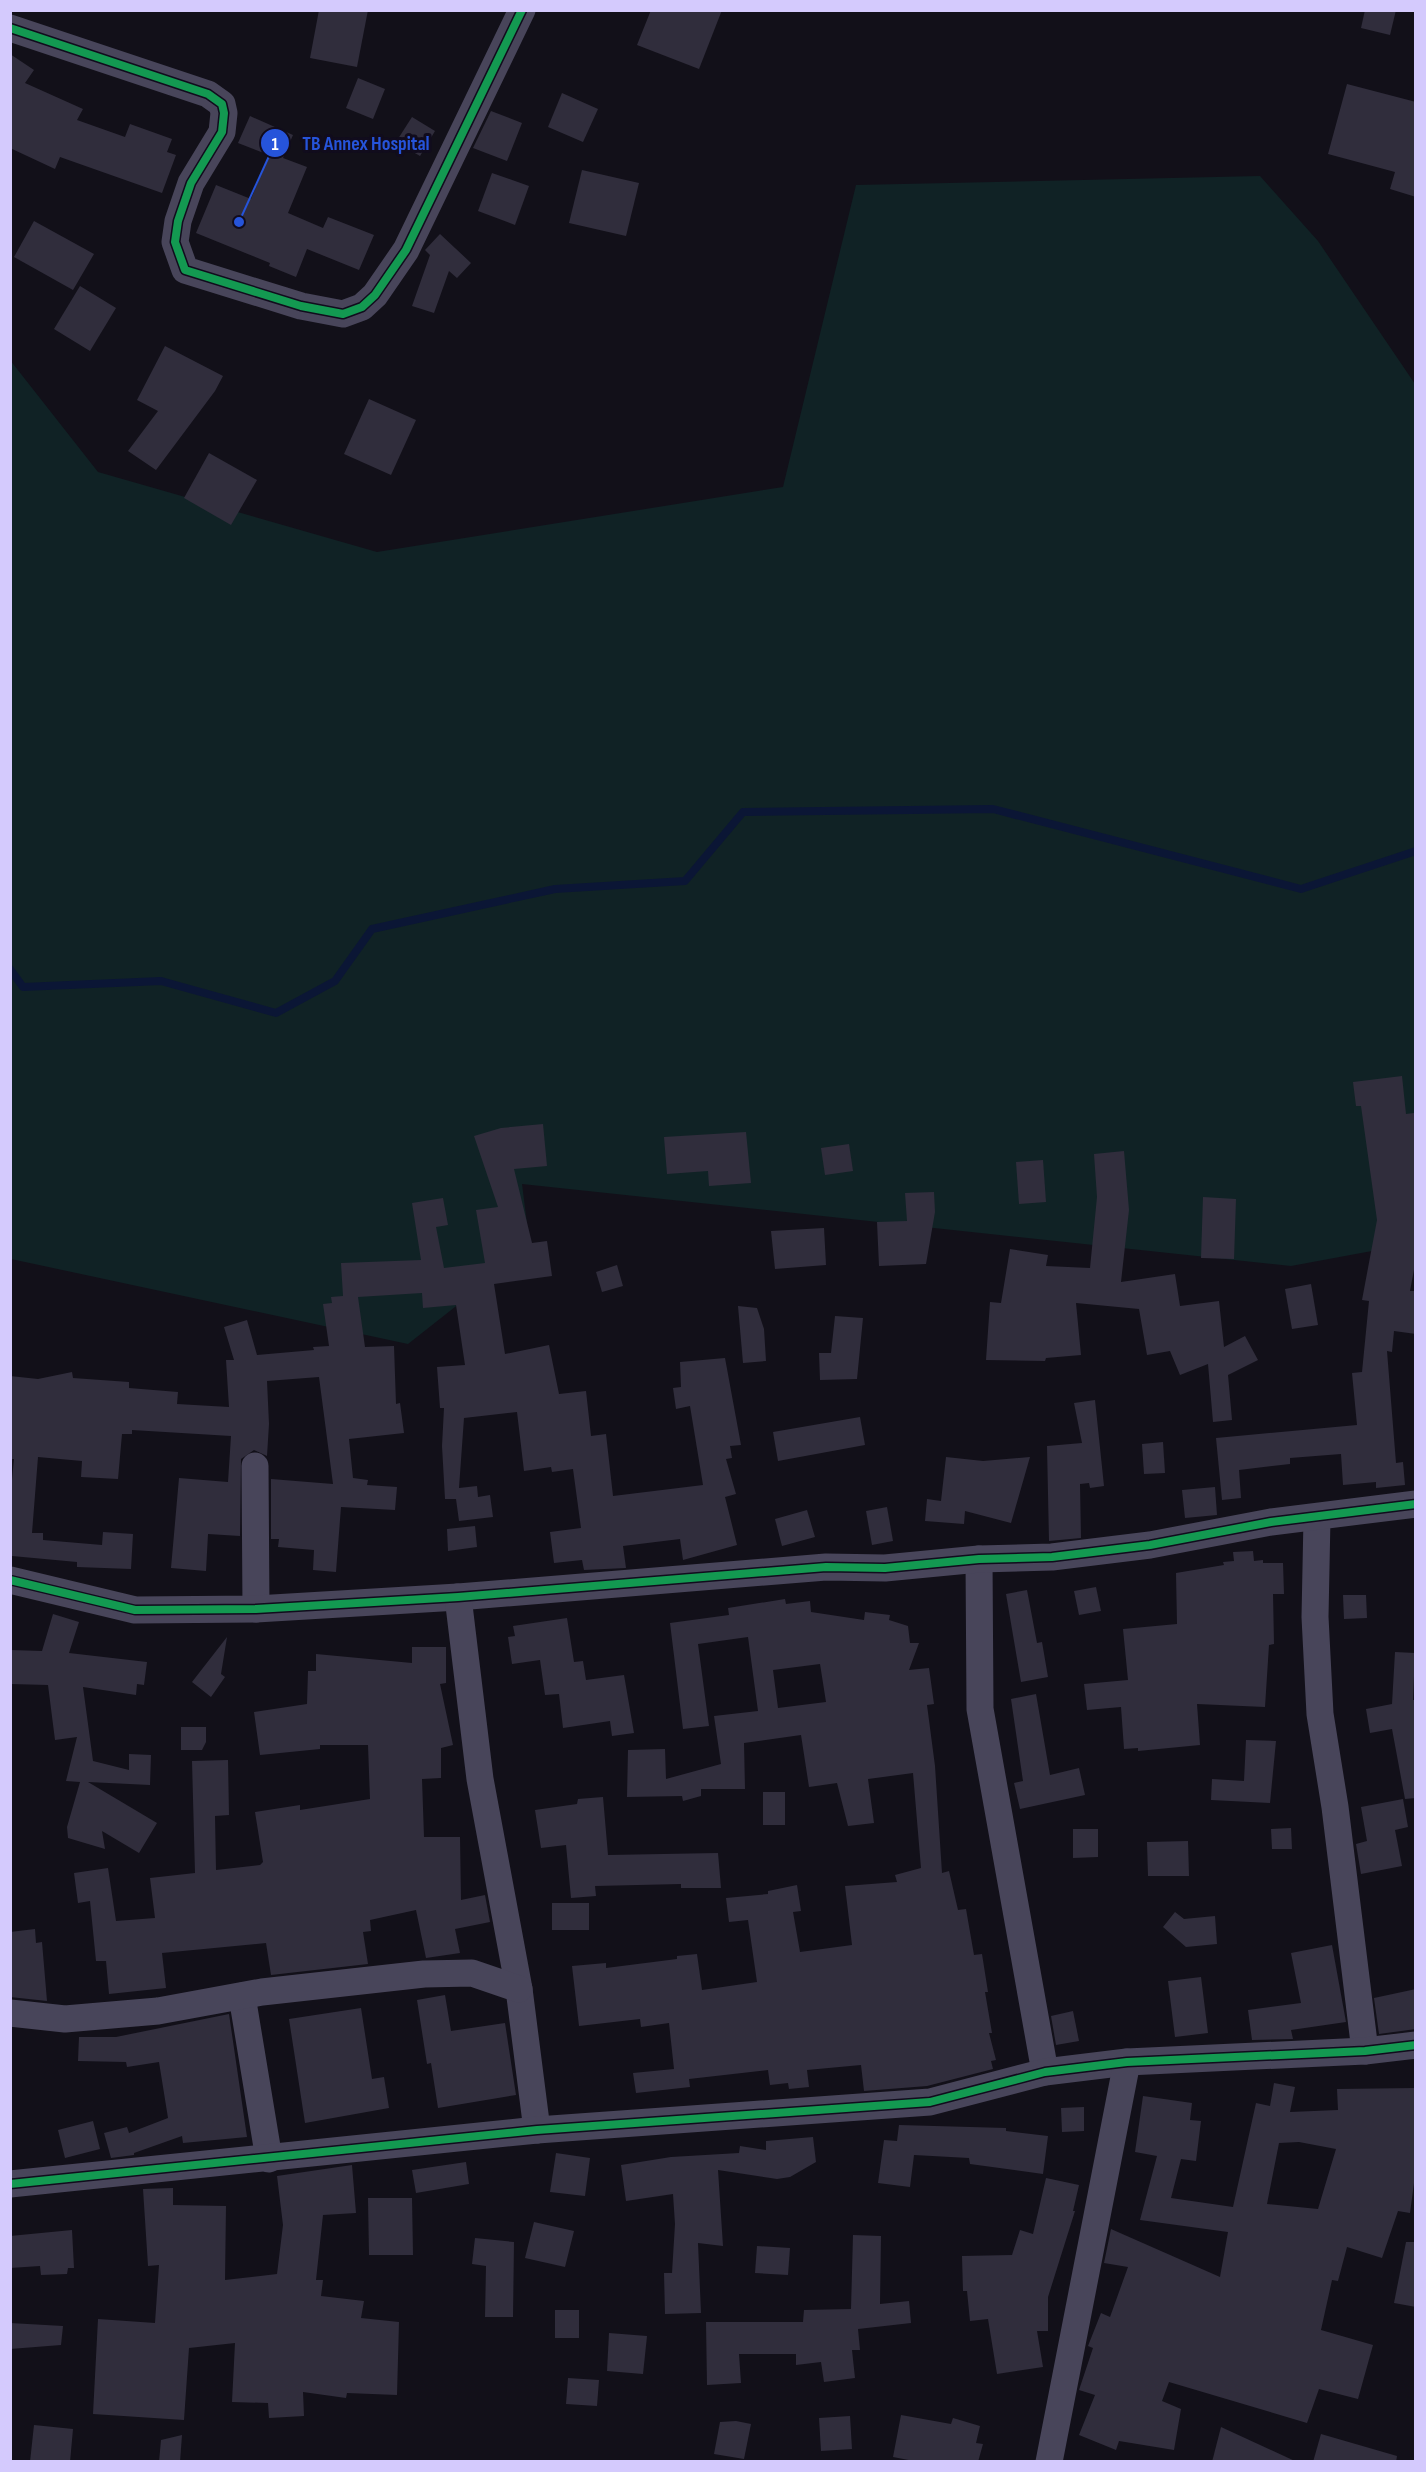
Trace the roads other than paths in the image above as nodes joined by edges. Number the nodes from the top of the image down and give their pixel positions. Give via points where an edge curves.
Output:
1 (522, 10) edge
2 (10, 28) edge
3 (255, 1466) dead end
4 (1416, 1504) edge
5 (1317, 1518) junction
6 (979, 1559) junction
7 (10, 1580) edge
8 (458, 1597) junction
9 (256, 1609) junction
10 (519, 1989) junction
11 (242, 1996) junction
12 (10, 2013) edge
13 (1416, 2045) edge
14 (1365, 2051) junction
15 (1127, 2062) junction
16 (1045, 2072) junction
17 (537, 2130) junction
18 (269, 2159) junction
19 (10, 2184) edge
20 (1048, 2462) edge

1 - 2 street via 406,250 375,295 362,307 343,315 249,292 185,270 175,242 178,221 191,183 222,132 222,104 208,94
3 - 9 street
4 - 5 street
5 - 6 street via 1053,1557
5 - 14 street via 1315,1617 1320,1714
6 - 8 street via 885,1568 814,1568
6 - 16 street via 980,1709
7 - 9 street via 135,1610
8 - 9 street
8 - 10 street via 480,1779
10 - 11 street via 472,1973 424,1974
10 - 17 street
11 - 12 street via 158,2011 65,2019
11 - 18 street
13 - 14 street
14 - 15 street
15 - 16 street
15 - 20 street
16 - 17 street via 930,2102
17 - 18 street
18 - 19 street

